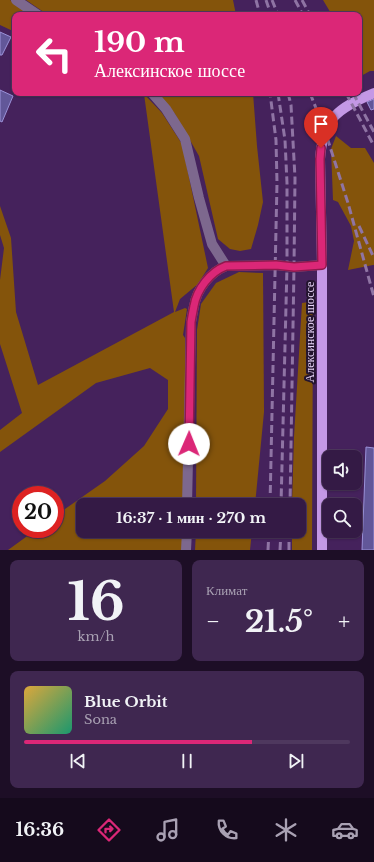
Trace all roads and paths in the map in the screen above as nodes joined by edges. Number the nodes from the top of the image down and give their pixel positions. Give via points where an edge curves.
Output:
1 (16, 0) edge
2 (34, 12) edge
3 (374, 93) edge
4 (155, 96) edge
5 (322, 265) junction
6 (226, 266) junction
7 (187, 498) edge
8 (187, 538) edge
9 (186, 550) edge
10 (322, 550) edge

1 - 2 lane
3 - 5 main road, Алексинское шоссе via 357,100 333,117 323,136 320,159
4 - 6 lane via 166,108 185,139 212,244
5 - 6 lane
5 - 10 main road, Алексинское шоссе
6 - 7 lane via 214,272 199,291 191,322
8 - 9 lane

